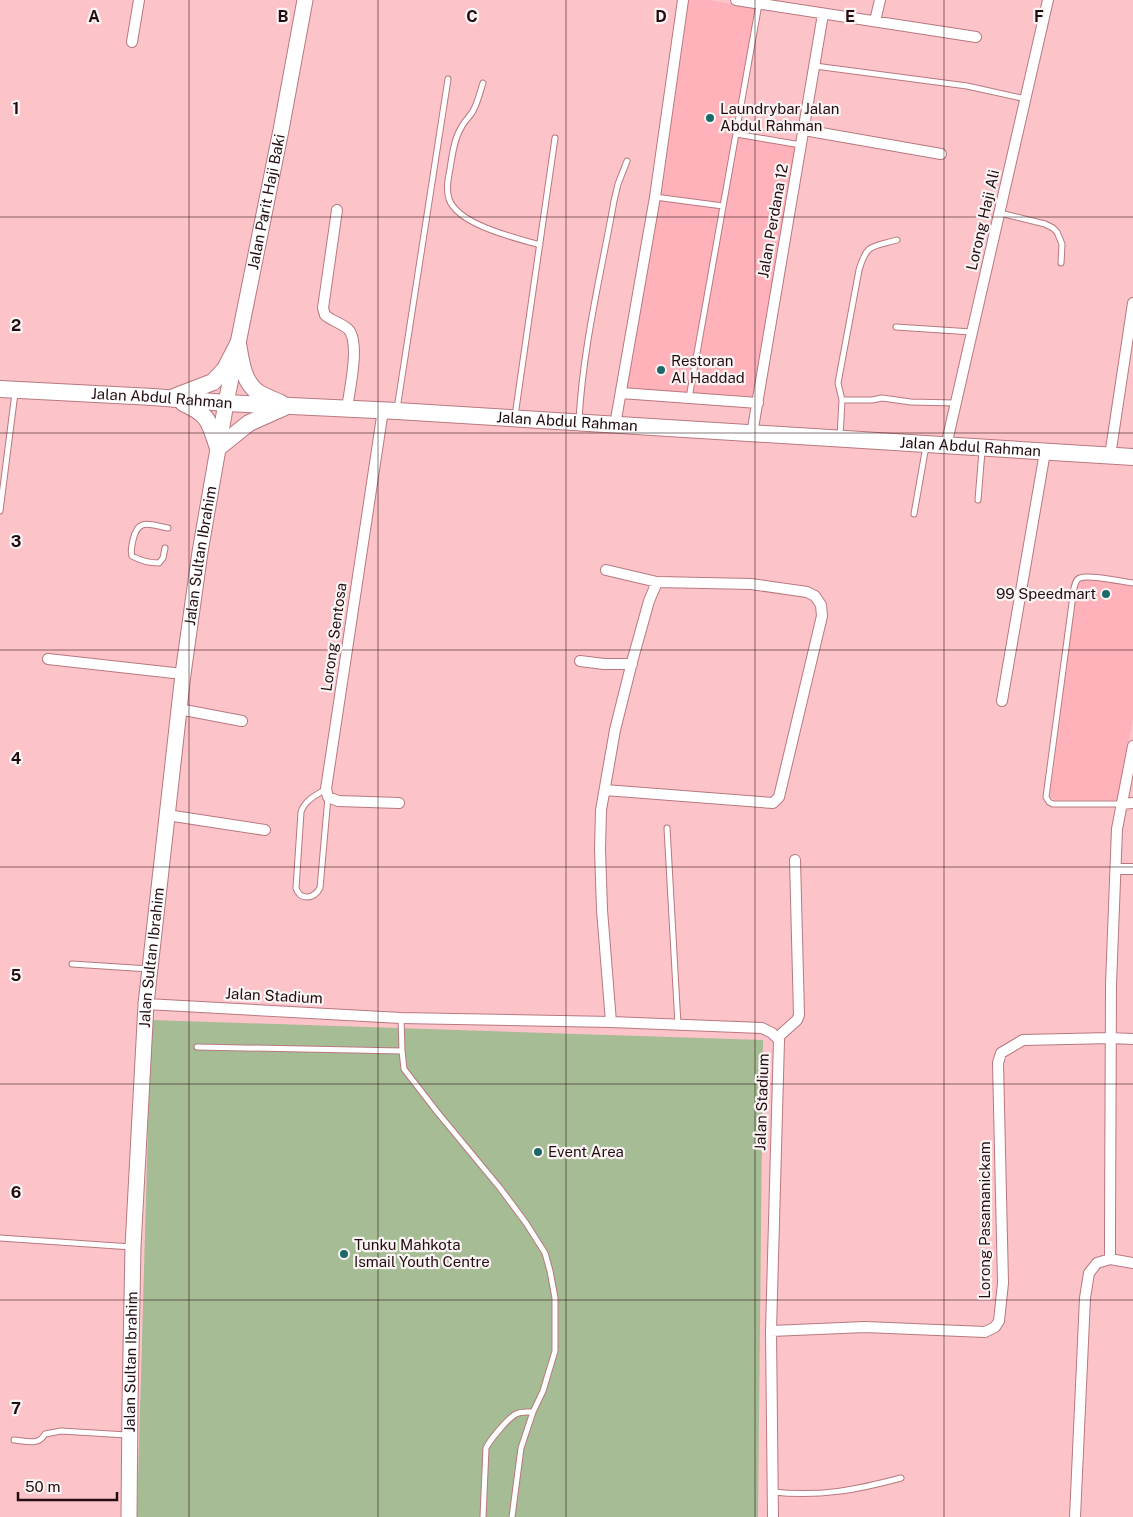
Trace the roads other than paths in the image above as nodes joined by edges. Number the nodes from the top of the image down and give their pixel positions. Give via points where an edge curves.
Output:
1 (139, 0) edge
2 (305, 0) edge
3 (683, 0) edge
4 (736, 0) edge
5 (880, 0) edge
6 (1048, 0) edge
7 (760, 2) edge
8 (823, 14) junction
9 (875, 21) junction
10 (976, 37) dead end
11 (132, 42) dead end
12 (814, 66) junction
13 (448, 79) dead end
14 (483, 83) dead end
15 (1026, 99) junction
16 (804, 130) junction
17 (736, 134) junction
18 (555, 138) dead end
19 (801, 145) junction
20 (941, 154) dead end
21 (627, 161) dead end
22 (655, 197) junction
23 (723, 206) junction
24 (337, 210) dead end
25 (1000, 213) junction
26 (897, 240) dead end
27 (540, 245) junction
28 (1061, 263) dead end
29 (1133, 304) edge
30 (896, 327) dead end
31 (972, 332) junction
32 (238, 344) junction
33 (8, 390) edge
34 (621, 393) junction
35 (172, 398) junction
36 (689, 398) junction
37 (842, 400) junction
38 (226, 403) junction
39 (758, 403) junction
40 (956, 403) junction
41 (287, 406) junction
42 (347, 409) junction
43 (390, 411) junction
44 (515, 419) junction
45 (579, 423) junction
46 (615, 425) junction
47 (752, 434) junction
48 (840, 440) junction
49 (926, 445) junction
50 (946, 446) junction
51 (218, 448) junction
52 (982, 448) junction
53 (1045, 452) junction
54 (1110, 456) junction
55 (1133, 457) edge
56 (978, 500) dead end
57 (0, 511) edge
58 (914, 514) dead end
59 (168, 528) dead end
60 (165, 548) dead end
61 (606, 570) dead end
62 (657, 582) junction
63 (1133, 583) edge
64 (48, 659) dead end
65 (580, 661) dead end
66 (632, 664) junction
67 (183, 674) junction
68 (1002, 701) dead end
69 (179, 709) junction
70 (242, 721) dead end
71 (1133, 746) edge
72 (604, 790) junction
73 (327, 793) junction
74 (399, 804) dead end
75 (1121, 804) junction
76 (1133, 804) edge
77 (167, 815) junction
78 (667, 828) dead end
79 (265, 830) dead end
80 (795, 860) dead end
81 (1116, 869) junction
82 (1133, 870) edge
83 (72, 964) dead end
84 (150, 969) junction
85 (146, 1004) junction
86 (401, 1018) junction
87 (611, 1022) junction
88 (678, 1025) junction
89 (777, 1038) junction
90 (1111, 1038) junction
91 (1133, 1039) edge
92 (197, 1047) dead end
93 (402, 1051) junction
94 (0, 1238) edge
95 (133, 1247) junction
96 (1110, 1259) junction
97 (1133, 1263) edge
98 (771, 1331) junction
99 (532, 1412) junction
100 (130, 1435) junction
101 (14, 1440) dead end
102 (901, 1478) dead end
103 (773, 1492) junction
104 (130, 1517) edge
105 (483, 1517) edge
106 (512, 1517) edge
107 (773, 1517) edge
108 (1075, 1517) edge

1 - 11 street
2 - 32 street, Jalan Parit Haji Baki
3 - 22 street
4 - 7 street
5 - 9 street
6 - 15 street, Lorong Haji Ali
7 - 8 street
7 - 17 lane
8 - 9 street
8 - 12 street, Jalan Perdana 12
9 - 10 street
12 - 15 lane via 967,86
12 - 16 street, Jalan Perdana 12
13 - 43 lane
14 - 27 lane via 474,110 457,137 447,188 450,201 467,219
15 - 25 street, Lorong Haji Ali
16 - 19 street, Jalan Perdana 12
16 - 20 street
17 - 19 lane
17 - 23 lane
18 - 27 lane
19 - 39 street, Jalan Perdana 12
21 - 45 lane via 614,201 587,344
22 - 23 lane
22 - 34 street
23 - 36 lane
24 - 42 street via 323,308 325,315 349,330 352,337 354,350
25 - 28 lane via 1053,228 1062,244
25 - 31 street, Lorong Haji Ali
26 - 37 lane via 871,247 863,257 838,383
27 - 44 lane
29 - 54 street
30 - 31 lane
31 - 40 street, Lorong Haji Ali
32 - 35 main road via 213,382
32 - 38 street, Jalan Parit Haji Baki
32 - 41 main road via 242,369 257,392
33 - 35 main road, Jalan Abdul Rahman
33 - 57 lane
34 - 36 street
34 - 46 street
35 - 38 main road, Jalan Abdul Rahman
35 - 51 main road via 202,413
36 - 39 street
37 - 40 lane via 882,398
37 - 48 lane
38 - 41 main road, Jalan Abdul Rahman
38 - 51 street, Jalan Sultan Ibrahim
39 - 47 street, Jalan Perdana 12
40 - 50 street, Lorong Haji Ali
41 - 42 main road, Jalan Abdul Rahman
41 - 51 main road via 249,423
42 - 43 main road, Jalan Abdul Rahman
43 - 44 main road, Jalan Abdul Rahman
43 - 73 street, Lorong Sentosa
44 - 45 main road, Jalan Abdul Rahman
45 - 46 main road, Jalan Abdul Rahman
46 - 47 main road, Jalan Abdul Rahman
47 - 48 main road, Jalan Abdul Rahman
48 - 49 main road, Jalan Abdul Rahman
49 - 50 main road, Jalan Abdul Rahman
49 - 58 lane
50 - 52 main road, Jalan Abdul Rahman
51 - 67 street, Jalan Sultan Ibrahim
52 - 53 main road, Jalan Abdul Rahman
52 - 56 lane
53 - 54 main road, Jalan Abdul Rahman
53 - 68 street
54 - 55 main road, Jalan Abdul Rahman
59 - 60 lane via 138,526 131,552 135,558 159,563
61 - 62 street
62 - 66 street
62 - 72 street via 751,584 807,592 815,596 821,605 822,616 779,797 773,803
63 - 75 lane via 1088,576 1076,581 1046,797 1053,804
64 - 67 street
65 - 66 street
66 - 72 street
67 - 69 street, Jalan Sultan Ibrahim
69 - 70 street
69 - 77 street, Jalan Sultan Ibrahim
71 - 75 street
72 - 87 street via 600,810 600,850
73 - 73 lane via 320,888 314,897 301,896 296,888 301,812 308,801
73 - 74 street via 338,801
75 - 76 street
75 - 81 street
77 - 79 street
77 - 84 street, Jalan Sultan Ibrahim
78 - 88 lane
80 - 89 street via 799,1015
81 - 82 street
81 - 90 street
83 - 84 lane
84 - 85 street, Jalan Sultan Ibrahim
85 - 86 street, Jalan Stadium
85 - 95 street, Jalan Sultan Ibrahim
86 - 87 street, Jalan Stadium
86 - 93 lane
87 - 88 street, Jalan Stadium
88 - 89 street, Jalan Stadium via 762,1028
89 - 98 street, Jalan Stadium
90 - 91 street, Lorong Pasamanickam
90 - 96 street
90 - 98 street, Lorong Pasamanickam via 1023,1040 1001,1053 998,1063 1003,1283 1000,1321 995,1327 986,1332 864,1327
92 - 93 lane
93 - 99 lane via 404,1069 500,1188 545,1253 555,1298 555,1351 543,1391
94 - 95 lane
95 - 100 street, Jalan Sultan Ibrahim
96 - 97 street
96 - 108 street via 1097,1263 1089,1273 1085,1298
98 - 103 street, Jalan Stadium
99 - 105 lane via 516,1414 491,1438 486,1448
99 - 106 lane via 521,1448
100 - 101 lane via 61,1431 45,1434 39,1441
100 - 104 street, Jalan Sultan Ibrahim
102 - 103 lane via 837,1492
103 - 107 street, Jalan Stadium

